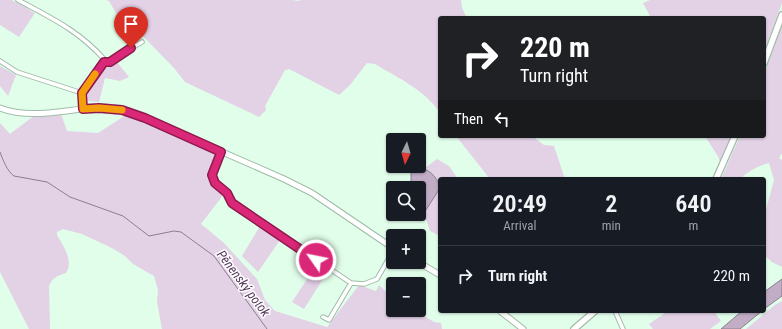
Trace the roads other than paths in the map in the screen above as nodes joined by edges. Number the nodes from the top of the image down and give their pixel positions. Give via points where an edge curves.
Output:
1 (18, 0) edge
2 (782, 14) edge
3 (142, 42) dead end
4 (766, 58) edge
5 (0, 61) edge
6 (104, 62) junction
7 (82, 93) junction
8 (0, 108) edge
9 (83, 109) junction
10 (734, 138) edge
11 (221, 152) junction
12 (717, 177) edge
13 (386, 243) edge
14 (386, 264) edge
15 (426, 267) edge
16 (438, 274) edge
17 (351, 283) junction
18 (503, 313) edge
19 (593, 313) edge
20 (616, 313) edge
21 (323, 317) dead end
22 (622, 328) edge
23 (523, 329) edge
24 (574, 329) edge

1 - 6 street via 90,43
2 - 4 main road
3 - 6 street via 110,62
5 - 7 street via 17,72
6 - 7 street
7 - 9 street
8 - 9 street via 27,113
9 - 11 street via 122,110
10 - 12 main road
11 - 13 street via 312,193
11 - 17 street via 212,175 215,183 227,193 232,203
14 - 17 street via 377,280 364,284
15 - 16 street
17 - 21 street via 329,320
18 - 23 street
19 - 24 main road
20 - 22 street

